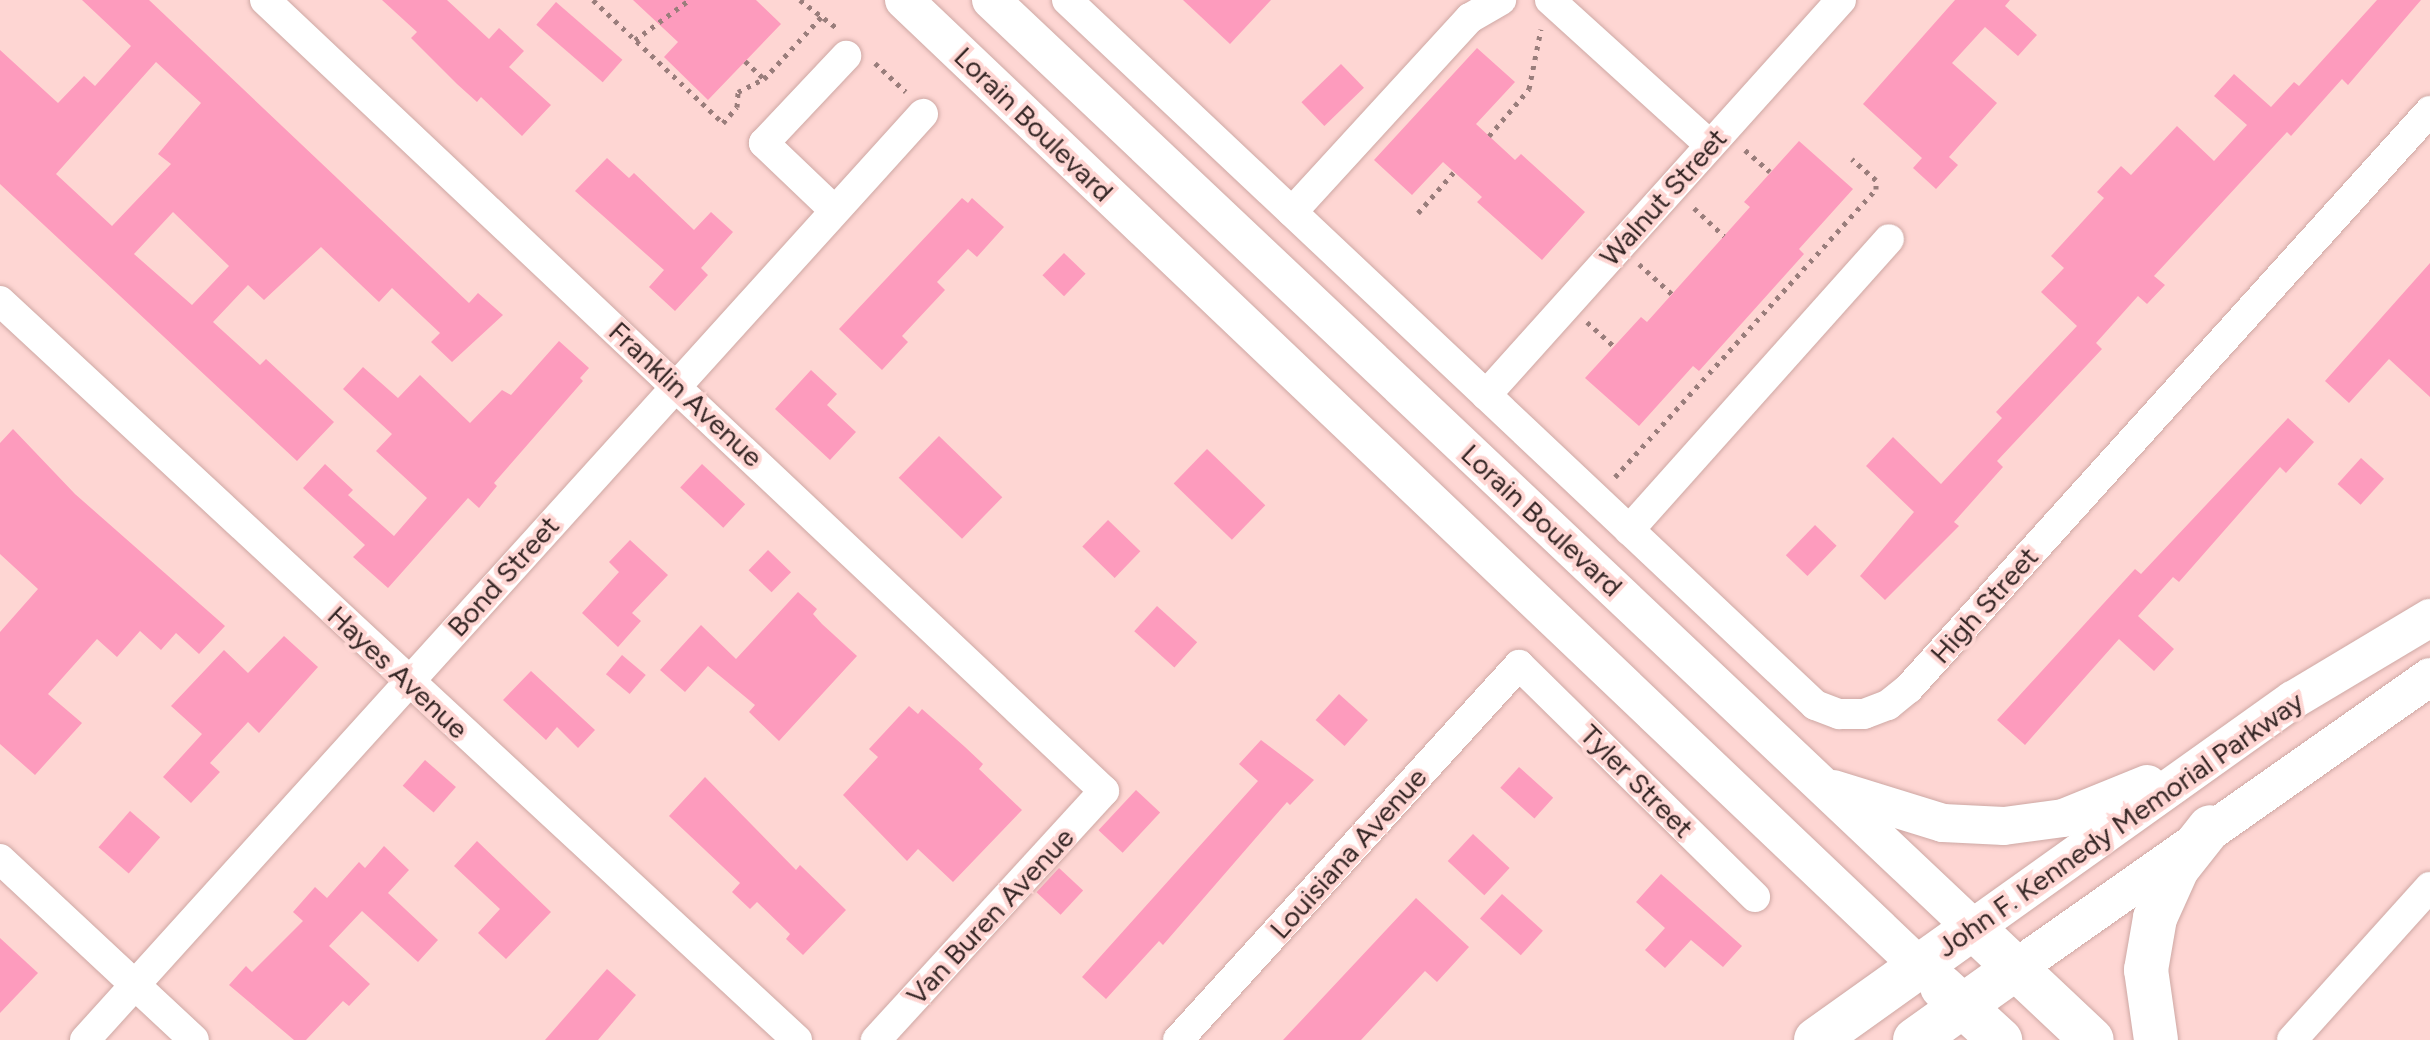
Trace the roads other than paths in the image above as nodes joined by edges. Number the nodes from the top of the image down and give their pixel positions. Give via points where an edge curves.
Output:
1 (265, 0) edge
2 (904, 0) edge
3 (991, 0) edge
4 (1067, 0) edge
5 (1501, 0) edge
6 (1550, 0) edge
7 (1841, 0) edge
8 (846, 56) dead end
9 (2430, 111) edge
10 (923, 114) dead end
11 (1710, 145) junction
12 (834, 210) junction
13 (1292, 212) junction
14 (1889, 239) dead end
15 (0, 301) edge
16 (676, 383) junction
17 (1486, 395) junction
18 (1629, 530) junction
19 (2430, 618) edge
20 (1519, 665) joint
21 (2430, 677) edge
22 (408, 681) junction
23 (2222, 749) junction
24 (1822, 785) junction
25 (1104, 791) joint
26 (2210, 827) junction
27 (0, 859) edge
28 (2430, 887) edge
29 (1755, 897) dead end
30 (1973, 928) junction
31 (1920, 967) junction
32 (2016, 968) junction
33 (135, 985) junction
34 (1963, 1006) junction
35 (85, 1040) edge
36 (194, 1040) edge
37 (797, 1040) edge
38 (876, 1040) edge
39 (1178, 1040) edge
40 (1816, 1040) edge
41 (1915, 1040) edge
42 (2000, 1040) edge
43 (2092, 1040) edge
44 (2156, 1040) edge
45 (2292, 1040) edge

1 - 16 street, Franklin Avenue
2 - 31 main road, Lorain Boulevard
3 - 24 main road, Lorain Boulevard
4 - 13 street
5 - 13 street via 1470,18
6 - 11 street
7 - 11 street, Walnut Street
8 - 12 street via 764,143
9 - 18 street, High Street via 1888,705 1864,714 1839,714 1815,705
10 - 12 street, Bond Street
11 - 17 street, Walnut Street
12 - 16 street, Bond Street
13 - 17 street
14 - 18 street
15 - 22 street, Hayes Avenue
16 - 22 street, Bond Street
16 - 25 street, Franklin Avenue
17 - 18 street, High Street
19 - 23 main road, John F. Kennedy Memorial Parkway
20 - 29 street, Tyler Street
20 - 39 street, Louisiana Avenue
21 - 26 main road, John F. Kennedy Memorial Parkway
22 - 33 street, Bond Street
22 - 37 street, Hayes Avenue
23 - 24 main road via 2063,818 2004,826 1943,823
23 - 30 main road, John F. Kennedy Memorial Parkway
24 - 30 main road, Lorain Boulevard
25 - 38 street, Van Buren Avenue
26 - 32 main road, John F. Kennedy Memorial Parkway
26 - 44 highway via 2177,869 2155,918 2146,970
27 - 33 street
28 - 45 street
30 - 31 highway, John F. Kennedy Memorial Parkway
30 - 32 highway, Lorain Boulevard
31 - 34 highway, Lorain Boulevard
31 - 40 highway, John F. Kennedy Memorial Parkway
32 - 34 highway, John F. Kennedy Memorial Parkway
32 - 43 highway, Lorain Boulevard
33 - 35 street, Bond Street
33 - 36 street
34 - 41 highway, John F. Kennedy Memorial Parkway
34 - 42 highway, Lorain Boulevard

